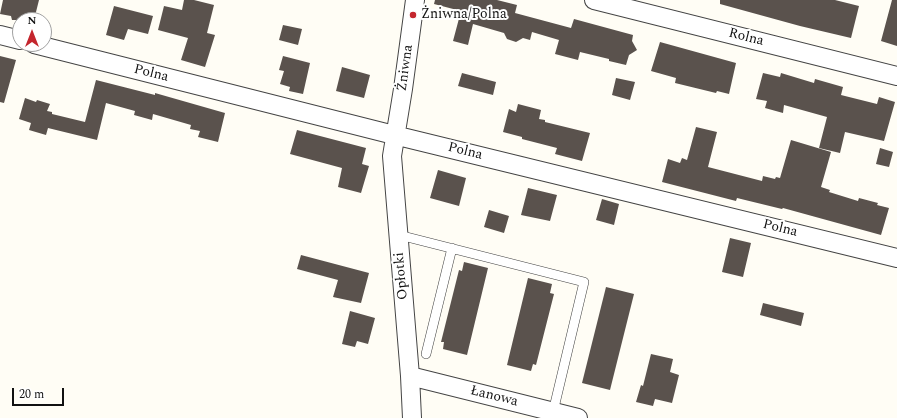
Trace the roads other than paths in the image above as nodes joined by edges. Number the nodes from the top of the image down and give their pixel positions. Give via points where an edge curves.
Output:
1 (415, 0) edge
2 (594, 0) edge
3 (0, 35) edge
4 (12, 38) edge
5 (52, 49) edge
6 (897, 76) edge
7 (394, 135) junction
8 (398, 235) junction
9 (452, 248) junction
10 (897, 258) edge
11 (426, 354) dead end
12 (410, 376) junction
13 (553, 412) junction
14 (412, 418) edge
15 (578, 418) edge

1 - 7 street, Żniwna
2 - 6 street, Rolna
3 - 4 street
5 - 7 street, Polna
7 - 8 street, Opłotki via 392,156
7 - 10 street, Polna
8 - 9 lane
8 - 12 street, Opłotki
9 - 11 lane
9 - 13 lane via 584,282
12 - 13 street, Łanowa
12 - 14 street, Opłotki
13 - 15 street, Łanowa

